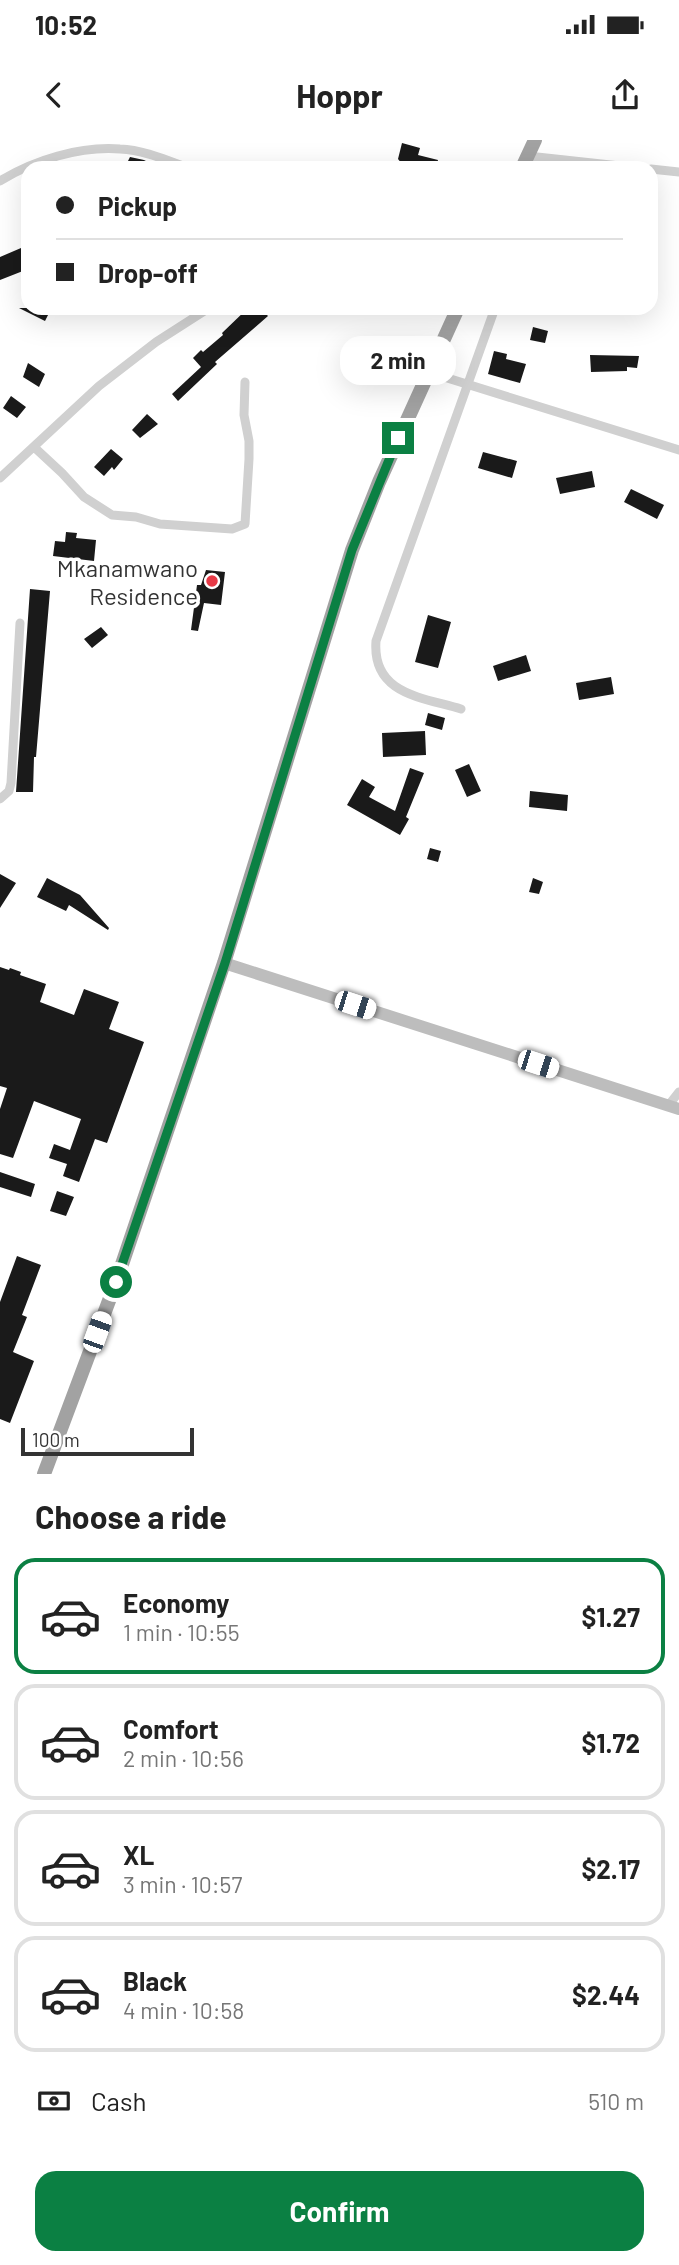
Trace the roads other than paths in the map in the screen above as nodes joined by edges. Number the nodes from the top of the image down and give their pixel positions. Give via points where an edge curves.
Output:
1 (535, 140) edge
2 (43, 161) edge
3 (170, 161) edge
4 (525, 161) edge
5 (658, 170) edge
6 (21, 171) edge
7 (679, 172) edge
8 (0, 181) edge
9 (198, 315) edge
10 (455, 315) edge
11 (493, 315) edge
12 (428, 372) junction
13 (245, 382) dead end
14 (470, 384) junction
15 (34, 447) junction
16 (679, 450) edge
17 (0, 478) edge
18 (20, 623) dead end
19 (461, 709) dead end
20 (0, 799) edge
21 (225, 963) junction
22 (679, 1092) edge
23 (674, 1107) edge
24 (44, 1474) edge

1 - 4 highway
2 - 3 street via 94,149 121,149
5 - 7 street
6 - 8 street
9 - 15 street via 99,386
10 - 12 highway
11 - 14 street
12 - 14 street
12 - 21 highway via 352,550
13 - 15 street via 247,506 245,524 232,529 112,515 84,497
14 - 16 street
14 - 19 street via 424,502 375,654 385,680 399,690
15 - 17 street
18 - 20 street via 11,783
21 - 23 main road
21 - 24 highway via 116,1282
22 - 23 street

